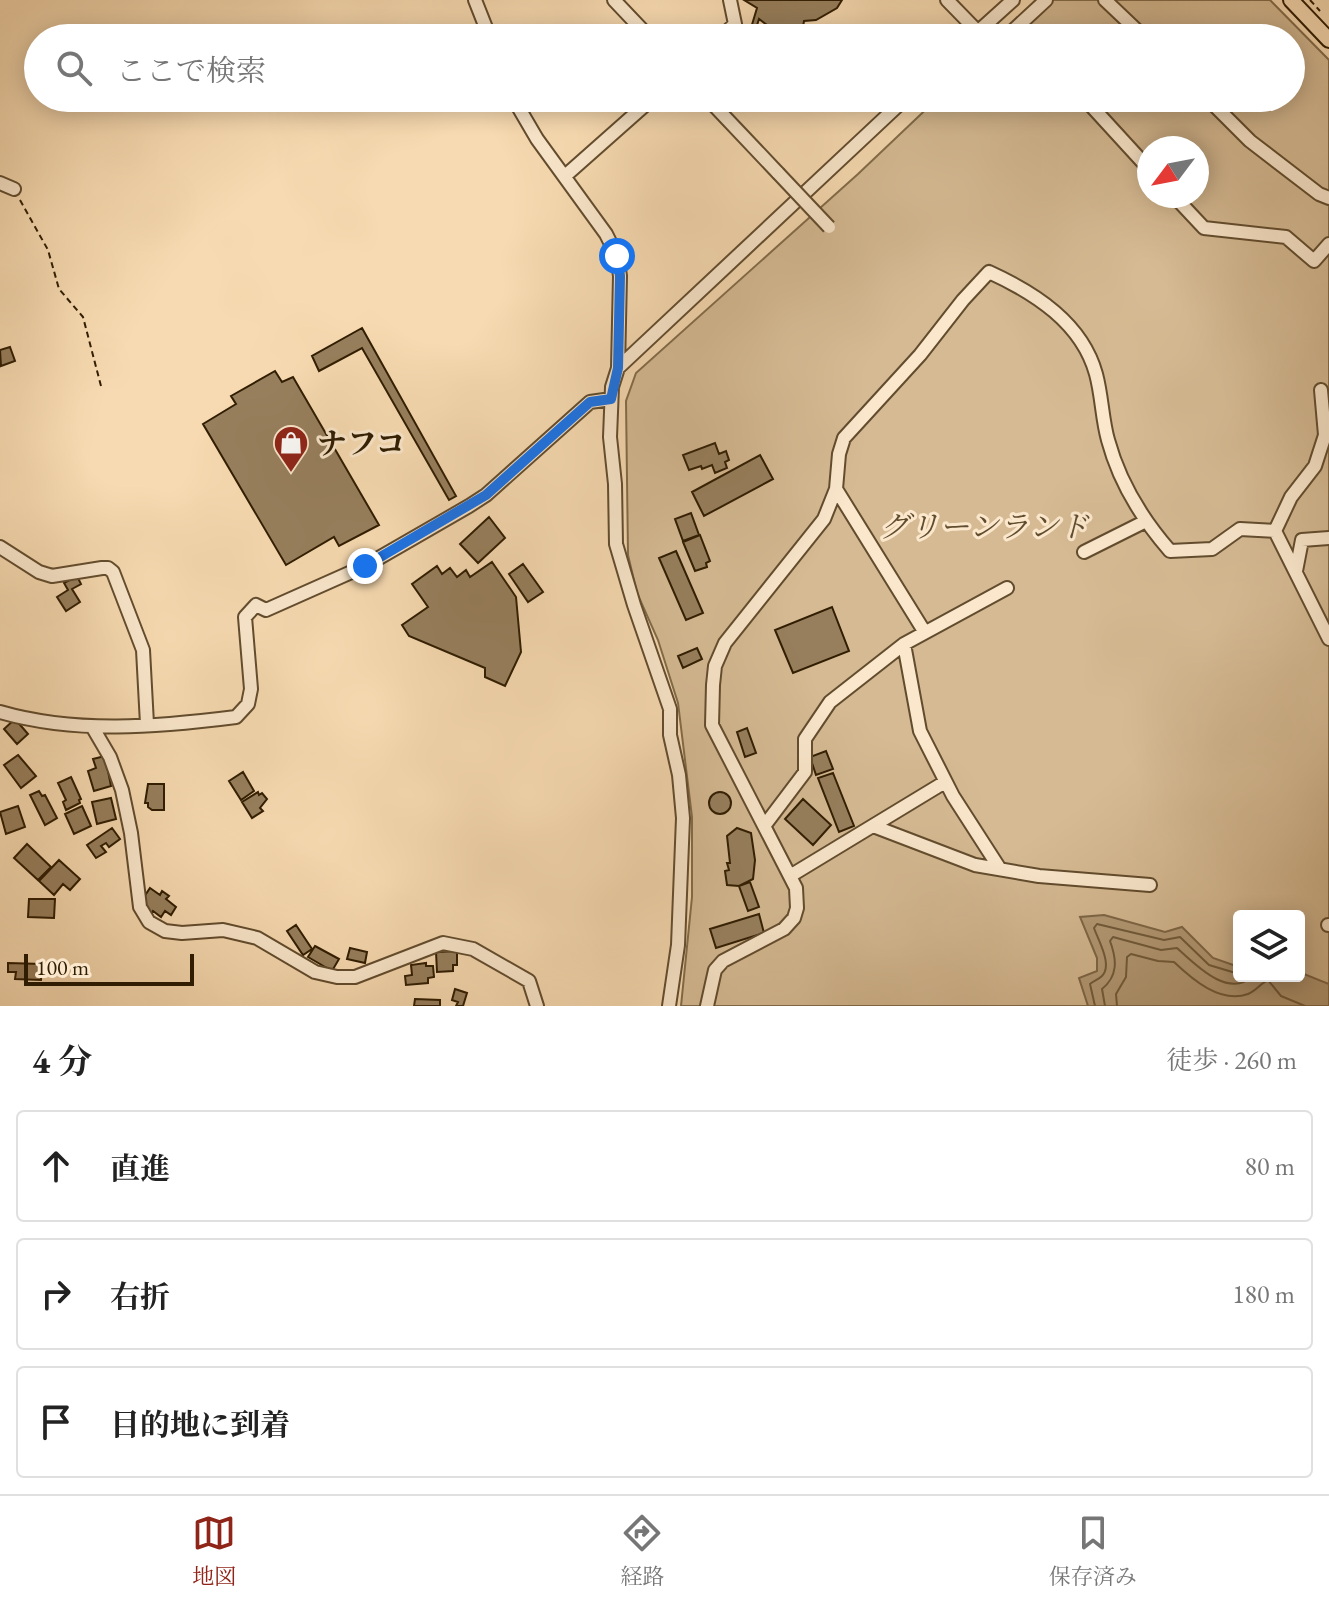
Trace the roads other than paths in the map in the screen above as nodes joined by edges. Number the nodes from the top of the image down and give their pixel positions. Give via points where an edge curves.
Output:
1 (475, 0) edge
2 (614, 0) edge
3 (730, 0) edge
4 (947, 0) edge
5 (1013, 0) edge
6 (1046, 0) edge
7 (1105, 0) edge
8 (1291, 0) edge
9 (484, 24) edge
10 (637, 24) edge
11 (735, 24) edge
12 (968, 24) edge
13 (989, 24) edge
14 (1025, 24) edge
15 (1130, 24) edge
16 (1326, 30) edge
17 (521, 112) edge
18 (637, 112) edge
19 (720, 112) edge
20 (891, 112) edge
21 (1097, 112) edge
22 (1221, 112) edge
23 (1137, 156) edge
24 (565, 176) junction
25 (0, 183) edge
26 (14, 189) road end
27 (1329, 198) edge
28 (1185, 208) edge
29 (829, 227) dead end
30 (1329, 244) edge
31 (618, 368) junction
32 (1321, 390) dead end
33 (611, 399) junction
34 (836, 489) junction
35 (1144, 522) junction
36 (1275, 531) junction
37 (1329, 538) edge
38 (0, 547) edge
39 (1084, 552) dead end
40 (1296, 571) junction
41 (1007, 588) dead end
42 (924, 631) junction
43 (1329, 639) edge
44 (904, 644) junction
45 (0, 712) edge
46 (147, 724) junction
47 (93, 728) junction
48 (945, 782) junction
49 (765, 825) junction
50 (873, 826) junction
51 (1000, 869) junction
52 (790, 876) junction
53 (1150, 885) dead end
54 (537, 1006) edge
55 (669, 1006) edge
56 (707, 1006) edge

1 - 9 street
2 - 10 street
3 - 11 street
4 - 12 street
5 - 13 street
6 - 14 street
7 - 15 street
8 - 16 main road
17 - 24 street
18 - 24 street
19 - 29 street, bridge
20 - 31 street
21 - 23 street
22 - 27 street via 1250,141
24 - 31 street via 617,256
25 - 26 street
28 - 30 street via 1204,228 1286,237 1314,261
31 - 33 street
32 - 36 street via 1322,445
33 - 46 street via 590,402 469,506 365,566 266,610 256,605 245,617 251,689 248,704 236,717
33 - 55 street via 616,544 670,709 679,775 683,818 678,945
34 - 35 street via 844,438 989,272 1043,302 1083,343 1096,375 1108,442
34 - 42 street
34 - 49 street via 824,519 739,623 715,666 712,725
35 - 36 street via 1170,551 1212,549 1240,529
35 - 39 street
36 - 40 street
37 - 40 street via 1302,540
38 - 46 street via 52,576 102,568 113,572 143,650
40 - 43 street
41 - 42 street
42 - 44 street
44 - 48 street via 920,731
44 - 49 street via 830,702 805,739 805,772
45 - 47 street
46 - 47 street
47 - 54 street via 122,790 140,907 149,922 165,931 223,930 257,938 315,972 337,977 355,977 443,943 473,949 529,981
48 - 50 street
48 - 51 street
49 - 52 street
50 - 51 street via 975,865
50 - 52 street
51 - 53 street
52 - 56 street via 796,888 794,918 784,929 723,961 715,970

